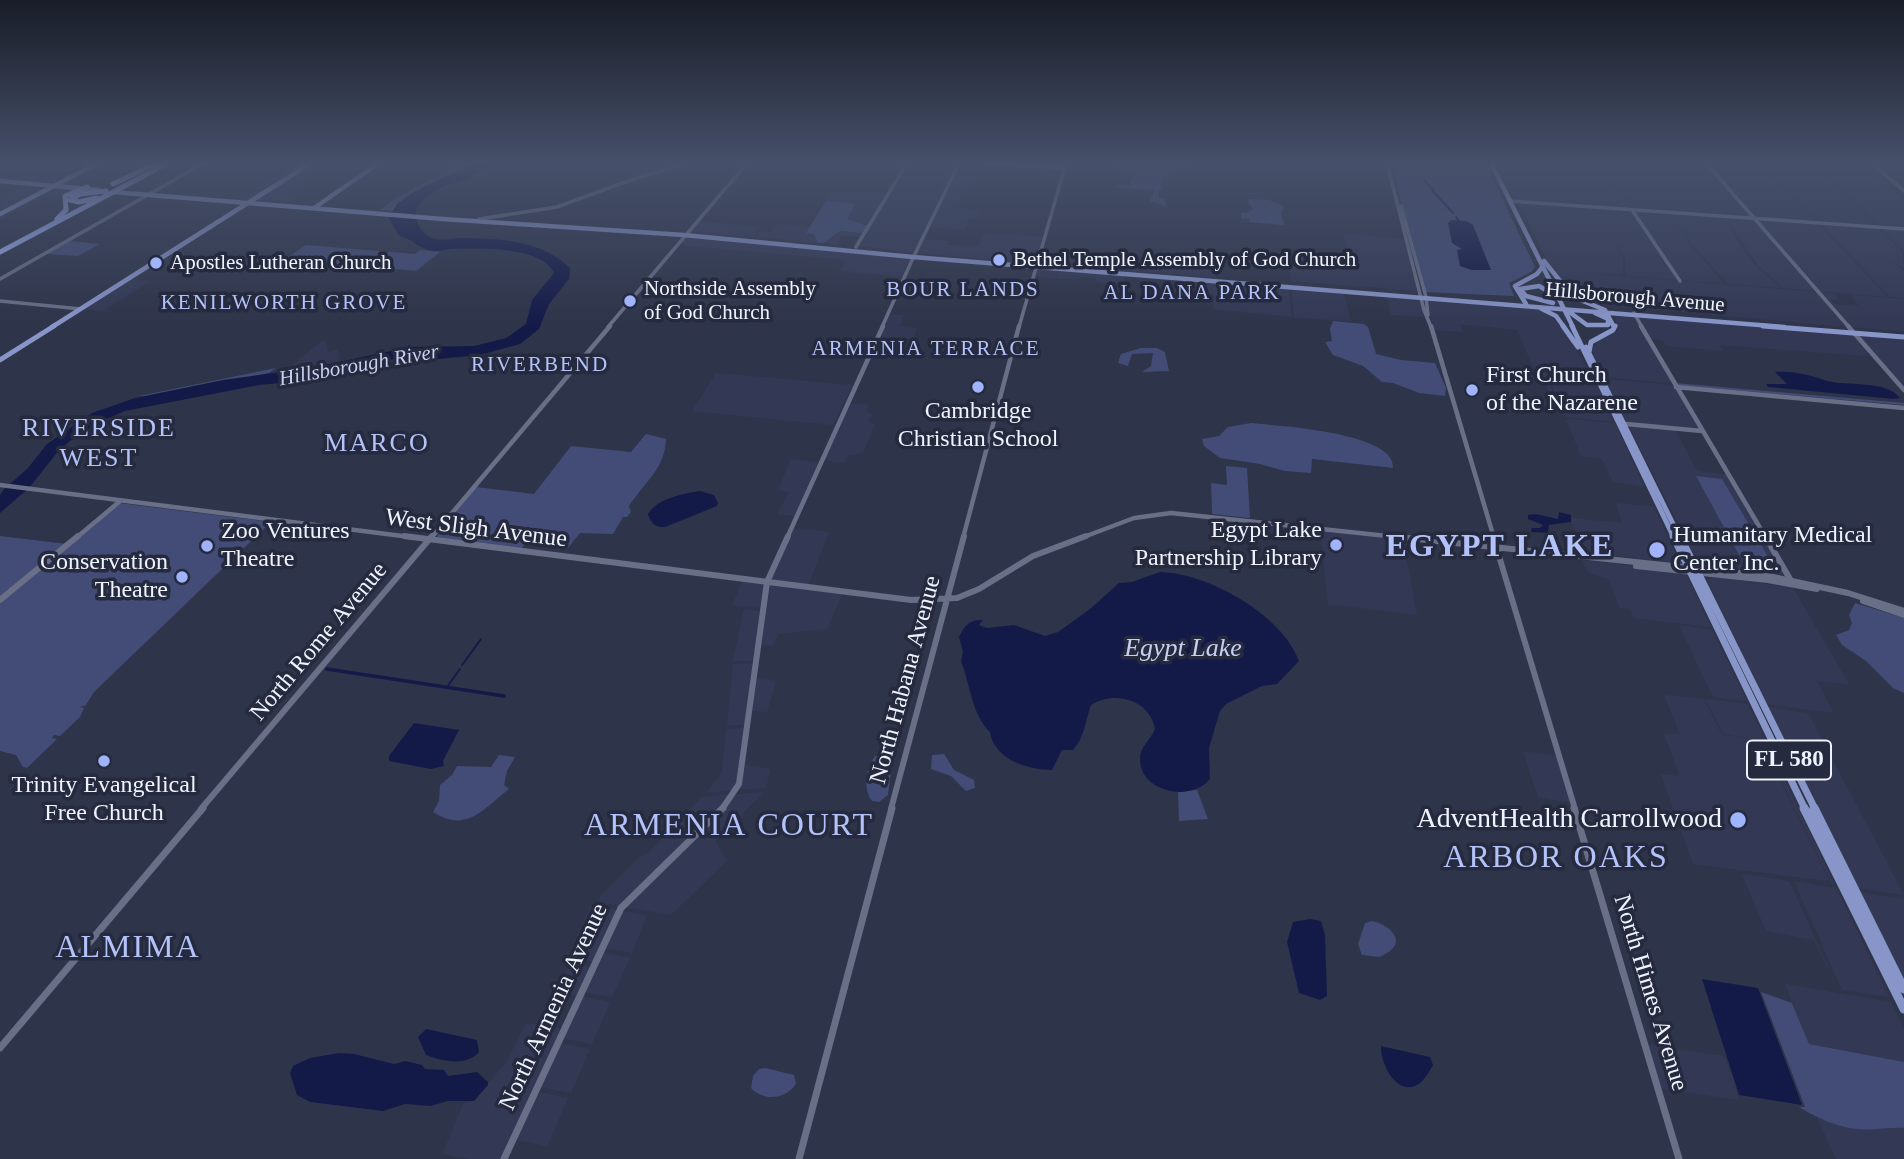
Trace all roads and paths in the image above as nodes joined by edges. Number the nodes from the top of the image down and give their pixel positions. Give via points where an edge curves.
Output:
1 (61, 217) edge
2 (67, 217) edge
3 (68, 217) edge
4 (109, 217) edge
5 (227, 217) edge
6 (442, 217) edge
7 (442, 217) edge
8 (494, 217) edge
9 (525, 217) edge
10 (700, 217) edge
11 (875, 217) edge
12 (933, 217) edge
13 (1050, 217) edge
14 (1402, 217) edge
15 (1521, 217) edge
16 (1637, 217) edge
17 (1740, 217) edge
18 (1754, 218) junction
19 (57, 219) joint
20 (479, 219) junction
21 (519, 221) junction
22 (52, 226) junction
23 (1904, 229) edge
24 (642, 230) junction
25 (685, 234) junction
26 (753, 238) junction
27 (729, 239) junction
28 (798, 244) junction
29 (856, 248) junction
30 (0, 250) edge
31 (914, 256) junction
32 (954, 260) junction
33 (989, 261) junction
34 (1544, 263) junction
35 (1036, 266) junction
36 (904, 275) joint
37 (1160, 276) junction
38 (0, 279) edge
39 (1680, 281) dead end
40 (1318, 288) junction
41 (1353, 288) junction
42 (1518, 294) junction
43 (1423, 295) junction
44 (1505, 300) junction
45 (0, 301) edge
46 (1476, 301) junction
47 (1522, 301) junction
48 (1560, 301) junction
49 (1528, 304) junction
50 (1599, 307) junction
51 (80, 309) junction
52 (1568, 310) junction
53 (1606, 311) junction
54 (1619, 312) junction
55 (1634, 313) junction
56 (1672, 315) junction
57 (1611, 318) junction
58 (1744, 321) junction
59 (1853, 331) junction
60 (1903, 335) edge
61 (1589, 357) junction
62 (0, 360) edge
63 (1594, 374) junction
64 (1606, 384) junction
65 (1676, 387) junction
66 (1904, 390) edge
67 (1615, 407) junction
68 (1904, 408) edge
69 (1624, 423) junction
70 (1702, 431) junction
71 (1631, 445) junction
72 (1640, 452) junction
73 (1638, 459) junction
74 (1647, 467) junction
75 (0, 485) edge
76 (119, 502) junction
77 (1661, 504) junction
78 (429, 541) junction
79 (1448, 542) joint
80 (1497, 548) junction
81 (1693, 570) junction
82 (766, 582) junction
83 (1791, 582) junction
84 (948, 598) junction
85 (0, 600) edge
86 (1904, 613) edge
87 (1758, 704) junction
88 (1810, 810) junction
89 (1877, 954) junction
90 (1904, 989) edge
91 (1904, 1000) edge
92 (1904, 1009) edge
93 (0, 1048) edge
94 (504, 1159) edge
95 (799, 1159) edge
96 (1679, 1159) edge

1 - 19 highway
2 - 22 highway
3 - 22 highway
4 - 38 street
5 - 51 main road
6 - 20 main road
7 - 21 main road
8 - 20 street
9 - 21 street
10 - 25 street, North Rome Avenue
11 - 29 street
12 - 31 street, North Armenia Avenue
13 - 35 street, North Habana Avenue
14 - 43 street, North Himes Avenue
15 - 34 main road
16 - 39 street
17 - 18 street
18 - 23 street
18 - 59 street
19 - 30 highway
20 - 21 main road
21 - 24 main road
21 - 24 main road
22 - 30 highway
24 - 25 main road
24 - 25 main road
25 - 26 main road
25 - 27 main road
25 - 78 street, North Rome Avenue
26 - 27 main road
26 - 28 main road
27 - 28 main road
28 - 29 main road
29 - 31 main road
29 - 31 main road
31 - 32 main road
31 - 33 main road
31 - 36 street, North Armenia Avenue
32 - 33 main road
32 - 35 main road
33 - 35 main road
34 - 42 main road via 1537,274 1516,284
34 - 48 main road
34 - 50 main road via 1573,297
35 - 37 main road
35 - 37 main road
35 - 84 street, North Habana Avenue
36 - 82 main road, North Armenia Avenue
37 - 40 main road
37 - 41 main road
40 - 41 main road
40 - 43 main road, Hillsborough Avenue
41 - 43 main road
42 - 44 main road
42 - 47 main road
43 - 44 main road, Hillsborough Avenue
43 - 46 main road, Hillsborough Avenue
43 - 80 street, North Himes Avenue
44 - 46 main road
44 - 47 main road, Hillsborough Avenue
45 - 51 main road
46 - 49 main road, Hillsborough Avenue
47 - 48 main road, Hillsborough Avenue
47 - 49 main road
48 - 48 main road via 1526,296 1520,289 1539,286
48 - 50 main road
48 - 52 main road
49 - 52 main road, Hillsborough Avenue
49 - 61 main road via 1556,316
50 - 53 main road
50 - 56 main road
51 - 62 main road
52 - 52 main road via 1601,314 1609,323 1587,325
52 - 53 main road, Hillsborough Avenue
52 - 61 main road
53 - 54 main road, Hillsborough Avenue
53 - 57 main road
54 - 55 main road, Hillsborough Avenue
54 - 57 main road
55 - 56 main road, Hillsborough Avenue
55 - 65 street
56 - 58 main road, Hillsborough Avenue
57 - 61 main road via 1614,328 1591,342
58 - 59 main road, Hillsborough Avenue
58 - 59 main road
59 - 60 main road, Hillsborough Avenue
59 - 66 street
61 - 63 main road
61 - 64 main road
63 - 64 main road
63 - 67 main road
64 - 67 main road
65 - 68 street
65 - 70 street
67 - 69 main road
69 - 70 main road
69 - 71 main road
69 - 72 main road, FL 580
70 - 83 street
71 - 72 main road
71 - 73 main road
72 - 74 main road, FL 580
73 - 74 main road
73 - 77 main road
74 - 77 main road, FL 580
75 - 76 street, West Sligh Avenue
76 - 78 street, West Sligh Avenue
76 - 85 street
77 - 81 main road, FL 580
77 - 81 main road, FL 580 via 1671,515
78 - 82 street, West Sligh Avenue
78 - 93 street, North Rome Avenue
79 - 80 main road
79 - 84 street, West Sligh Avenue via 1185,513 1154,514 1033,556 968,594
80 - 81 main road
80 - 96 street, North Himes Avenue
81 - 83 street
81 - 83 street
81 - 87 main road, FL 580
81 - 87 main road, FL 580 via 1730,655
82 - 84 street, West Sligh Avenue via 898,599
82 - 94 street, North Armenia Avenue via 739,785 724,807 621,908
83 - 86 street
83 - 86 street via 1830,588
84 - 95 street, North Habana Avenue
87 - 88 main road, FL 580 via 1786,753
87 - 88 main road, FL 580 via 1775,747 1783,754
88 - 89 main road, FL 580
88 - 90 main road
89 - 91 main road
89 - 92 main road, FL 580

